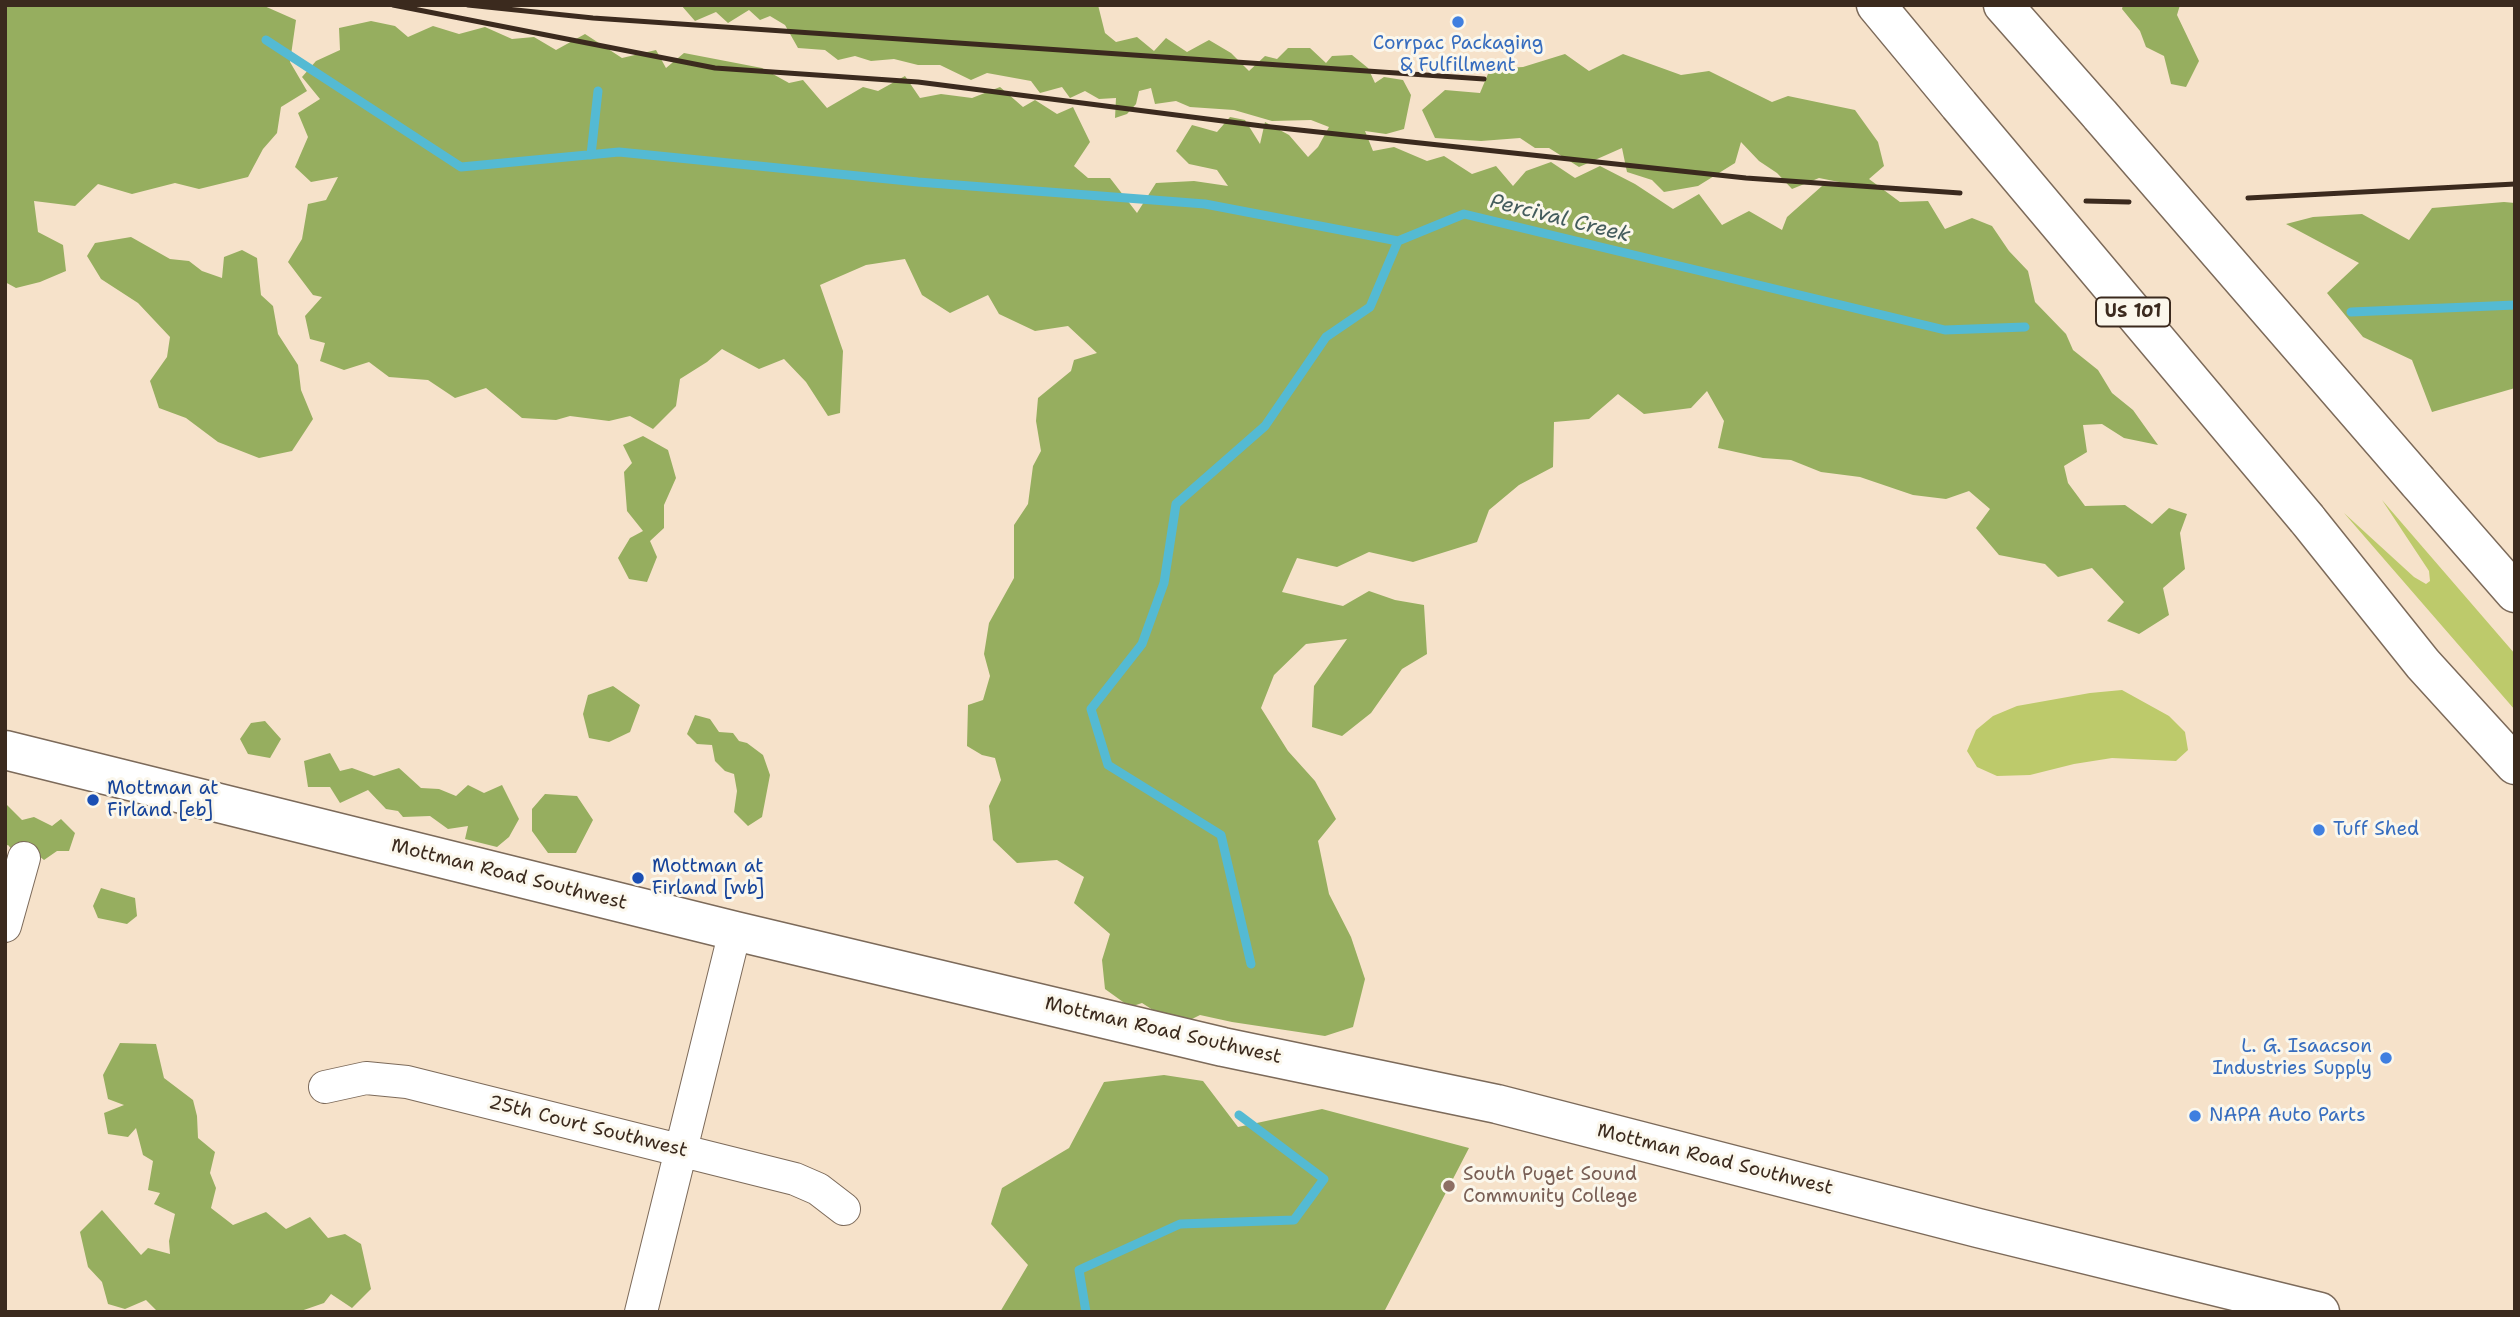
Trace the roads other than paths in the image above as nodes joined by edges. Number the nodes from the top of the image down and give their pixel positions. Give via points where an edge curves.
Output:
1 (1876, 5) edge
2 (2003, 5) edge
3 (2515, 593) edge
4 (5, 750) edge
5 (2515, 765) edge
6 (24, 858) dead end
7 (5, 926) edge
8 (735, 930) junction
9 (325, 1087) dead end
10 (683, 1151) junction
11 (844, 1209) dead end
12 (642, 1312) edge
13 (2320, 1312) edge

1 - 5 main road, US 101, bridge via 2423,664
2 - 3 main road, bridge
4 - 8 main road, Mottman Road Southwest
6 - 7 street
8 - 10 street
8 - 13 main road, Mottman Road Southwest via 1223,1047 1497,1104
9 - 10 street, 25th Court Southwest via 366,1078 407,1082
10 - 11 street, 25th Court Southwest via 795,1180 818,1189
10 - 12 street

